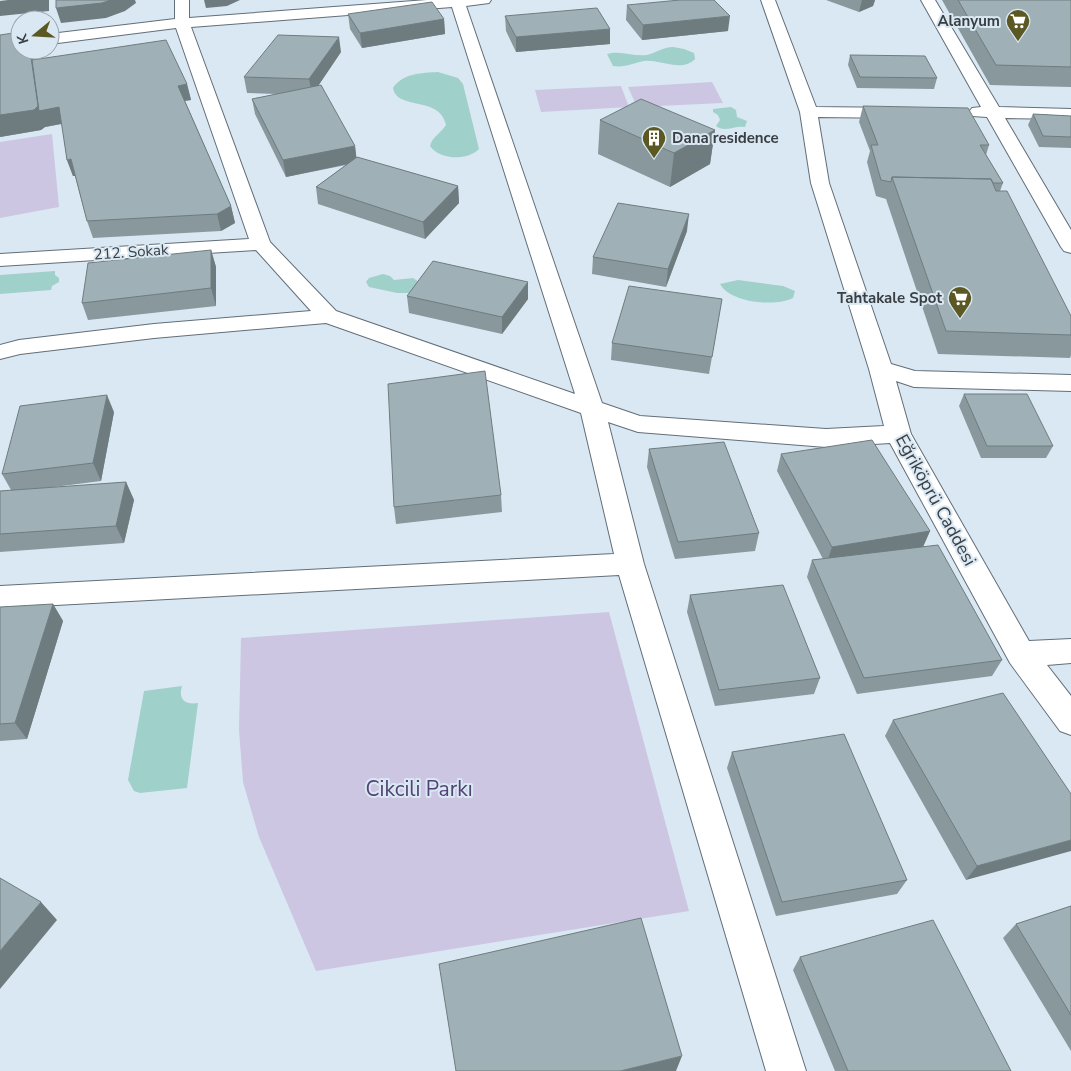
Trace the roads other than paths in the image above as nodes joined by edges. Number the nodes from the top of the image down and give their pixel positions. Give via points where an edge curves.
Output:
1 (182, 0) edge
2 (768, 0) edge
3 (928, 0) edge
4 (471, 1) edge
5 (182, 23) junction
6 (60, 39) edge
7 (809, 112) junction
8 (963, 112) edge
9 (992, 112) junction
10 (914, 113) edge
11 (1071, 114) edge
12 (261, 244) junction
13 (1071, 247) edge
14 (0, 260) edge
15 (328, 316) junction
16 (0, 352) edge
17 (881, 369) junction
18 (1071, 383) edge
19 (592, 408) junction
20 (898, 434) junction
21 (630, 564) junction
22 (0, 597) edge
23 (1071, 651) edge
24 (1022, 654) junction
25 (1071, 721) edge
26 (786, 1071) edge

1 - 5 street
2 - 7 street, Eğriköprü Caddesi
3 - 9 street
4 - 5 street
4 - 19 street
5 - 6 street
5 - 12 street
7 - 10 street
7 - 17 street, Eğriköprü Caddesi via 820,183
8 - 9 street
9 - 11 street
9 - 13 street
12 - 14 street, 212. Sokak
12 - 15 street
15 - 16 street via 154,331
15 - 19 street
17 - 18 street via 914,379
17 - 20 street, Eğriköprü Caddesi
19 - 20 street via 638,424 826,438
19 - 21 street
20 - 24 street, Eğriköprü Caddesi
21 - 22 street
21 - 26 street
23 - 24 street
24 - 25 street, Eğriköprü Caddesi

